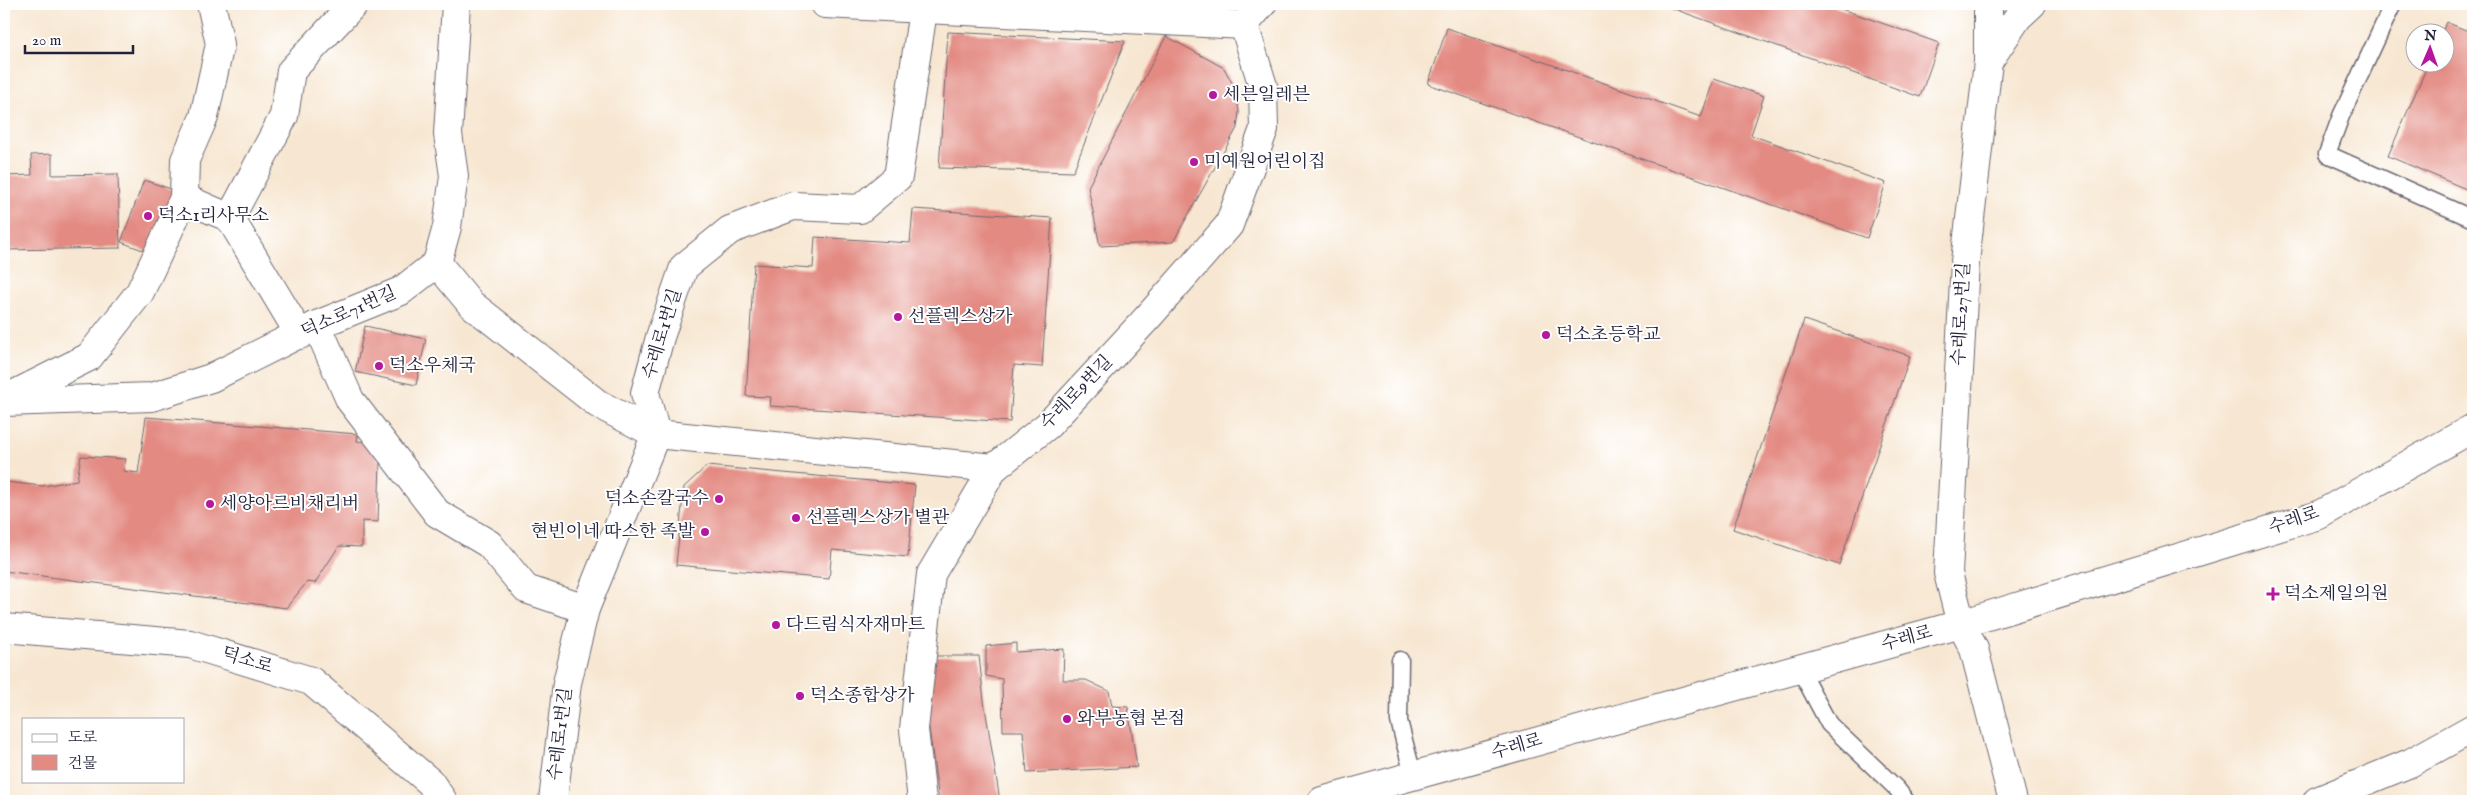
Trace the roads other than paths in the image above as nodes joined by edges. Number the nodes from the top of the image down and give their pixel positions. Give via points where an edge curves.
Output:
1 (211, 4) edge
2 (354, 4) edge
3 (456, 4) edge
4 (825, 4) edge
5 (1262, 4) edge
6 (1988, 4) edge
7 (2032, 4) edge
8 (2393, 4) edge
9 (923, 7) edge
10 (1244, 25) junction
11 (1988, 62) junction
12 (184, 198) junction
13 (230, 218) junction
14 (2473, 219) edge
15 (437, 263) junction
16 (308, 330) junction
17 (4, 401) edge
18 (2473, 428) edge
19 (656, 434) junction
20 (994, 468) junction
21 (585, 609) junction
22 (1961, 624) junction
23 (4, 628) edge
24 (1400, 660) dead end
25 (1799, 668) junction
26 (2473, 728) edge
27 (1413, 776) junction
28 (444, 801) edge
29 (553, 801) edge
30 (922, 801) edge
31 (1322, 801) edge
32 (1906, 801) edge
33 (2013, 801) edge
34 (2317, 801) edge

1 - 12 street via 220,44 204,117 185,160
2 - 13 street via 291,71 284,116
3 - 15 street via 448,134 454,176 447,226
4 - 9 street
5 - 10 street
6 - 11 street, 수레로27번길
7 - 11 street via 2018,17
8 - 14 lane via 2327,154
9 - 10 street
9 - 19 street, 수레로1번길 via 898,177 860,209 793,206 730,230 684,267 645,393
10 - 20 street, 수레로9번길 via 1263,86 1264,129 1229,225 1048,425
11 - 22 street, 수레로27번길 via 1965,262 1948,573
12 - 13 street
12 - 17 street via 140,292 89,357
13 - 16 street
15 - 16 street, 덕소로71번길 via 401,291
15 - 19 street via 471,304 553,369 598,404
16 - 17 street, 덕소로71번길 via 211,378 152,396
16 - 21 street via 350,400 437,513 489,544 526,589
18 - 22 street, 수레로 via 2319,515
19 - 20 street
19 - 21 street, 수레로1번길
20 - 30 street, 수레로9번길 via 931,574 914,729
21 - 29 street, 수레로1번길 via 567,683
22 - 25 street, 수레로
22 - 33 street, 수레로27번길 via 1974,649
23 - 28 street, 덕소로 via 190,644 311,681 430,782
24 - 27 lane via 1399,721
25 - 27 street, 수레로
25 - 32 lane via 1829,724
26 - 34 street via 2410,763
27 - 31 street, 수레로

